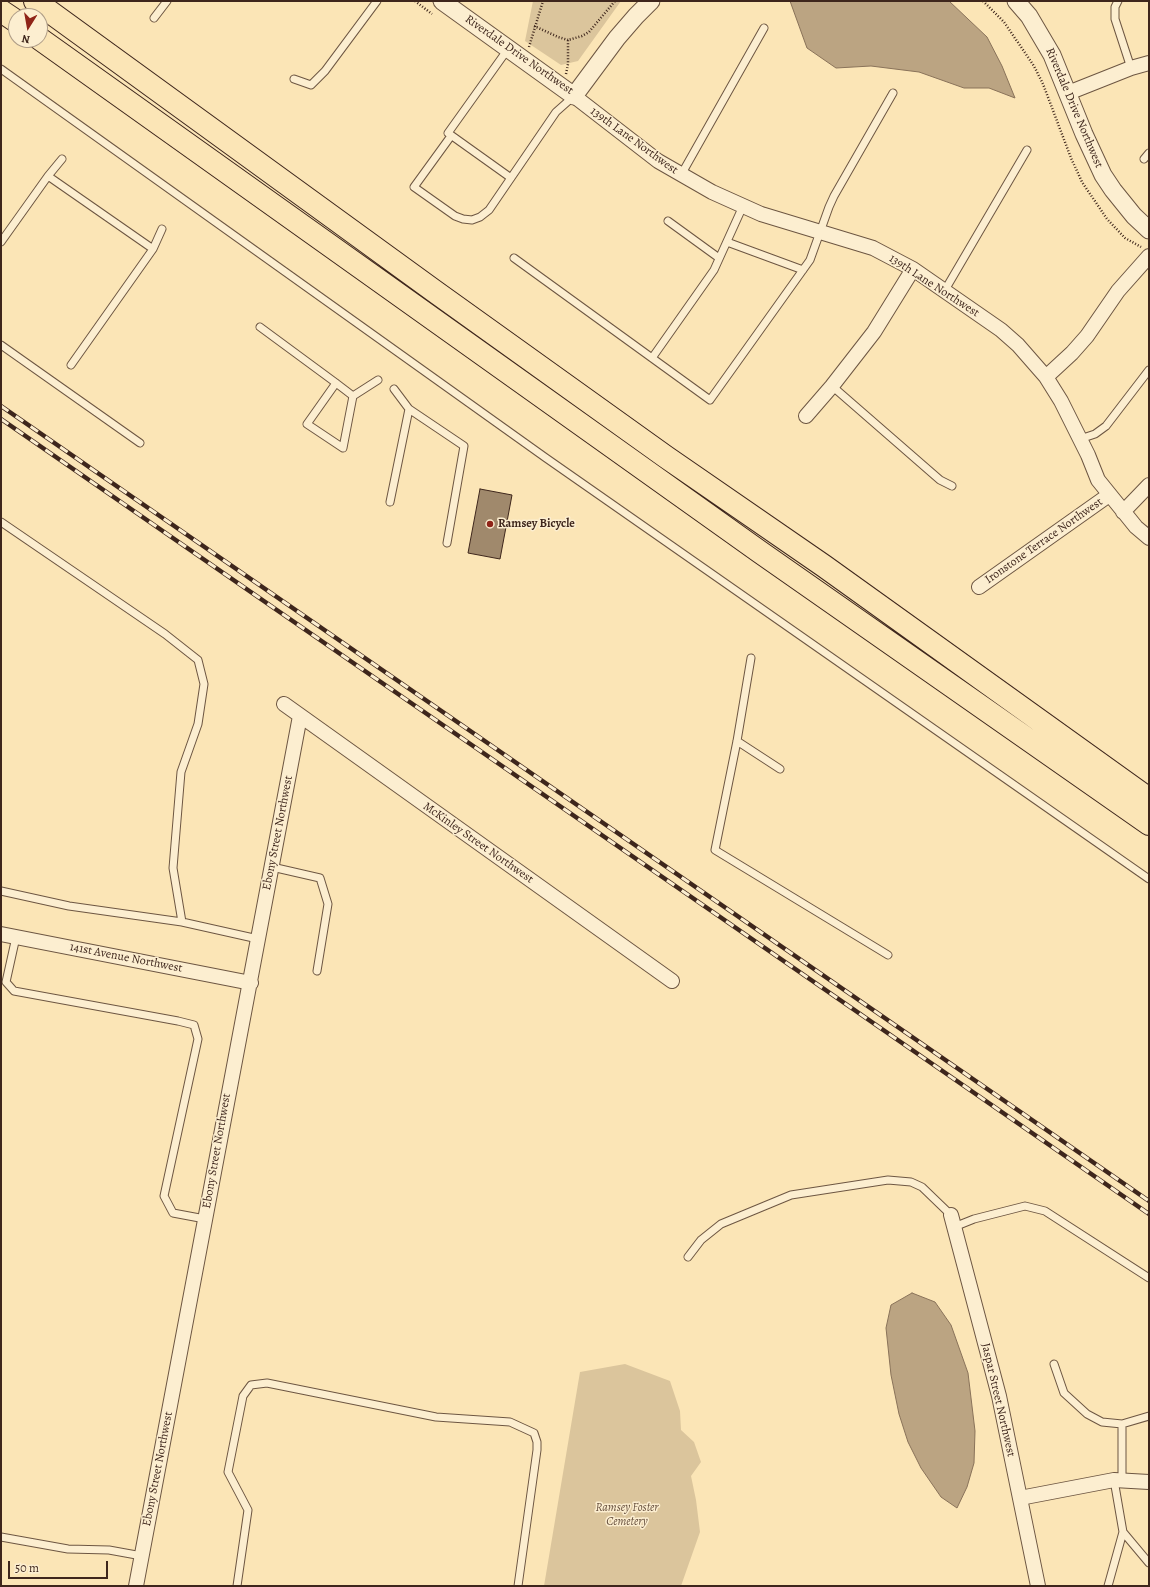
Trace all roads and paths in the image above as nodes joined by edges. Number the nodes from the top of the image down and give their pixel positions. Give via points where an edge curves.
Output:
1 (35, 1) edge
2 (167, 1) edge
3 (377, 1) edge
4 (442, 1) edge
5 (543, 1) edge
6 (615, 1) edge
7 (651, 1) edge
8 (983, 1) edge
9 (1016, 1) edge
10 (1118, 1) edge
11 (154, 18) dead end
12 (534, 26) junction
13 (764, 28) dead end
14 (568, 40) junction
15 (48, 45) edge
16 (508, 49) junction
17 (522, 60) junction
18 (1149, 63) edge
19 (1131, 68) junction
20 (1, 70) edge
21 (567, 72) dead end
22 (294, 79) dead end
23 (893, 92) dead end
24 (1068, 94) junction
25 (574, 96) junction
26 (451, 136) junction
27 (1027, 150) dead end
28 (1149, 153) edge
29 (62, 159) dead end
30 (1144, 159) dead end
31 (681, 175) junction
32 (48, 176) junction
33 (511, 178) junction
34 (743, 206) junction
35 (668, 221) dead end
36 (162, 229) dead end
37 (1149, 230) edge
38 (820, 231) junction
39 (1, 242) edge
40 (727, 242) junction
41 (153, 249) junction
42 (1146, 252) edge
43 (514, 258) dead end
44 (719, 258) junction
45 (913, 269) junction
46 (804, 270) junction
47 (945, 290) junction
48 (260, 327) dead end
49 (1, 345) edge
50 (652, 358) junction
51 (71, 365) dead end
52 (1149, 370) edge
53 (1046, 377) junction
54 (378, 380) dead end
55 (336, 383) junction
56 (832, 386) junction
57 (394, 389) dead end
58 (353, 396) junction
59 (409, 409) junction
60 (806, 416) dead end
61 (1080, 439) junction
62 (140, 443) dead end
63 (1149, 485) edge
64 (952, 486) dead end
65 (1109, 495) junction
66 (390, 502) dead end
67 (1123, 512) junction
68 (1, 522) edge
69 (1149, 538) edge
70 (447, 543) dead end
71 (979, 587) dead end
72 (751, 658) dead end
73 (284, 704) dead end
74 (300, 716) junction
75 (737, 741) junction
76 (780, 769) dead end
77 (1149, 799) edge
78 (1149, 824) edge
79 (272, 867) junction
80 (1149, 879) edge
81 (1, 891) edge
82 (182, 922) junction
83 (1, 934) edge
84 (16, 937) junction
85 (258, 939) junction
86 (888, 955) dead end
87 (317, 971) dead end
88 (672, 981) dead end
89 (251, 983) junction
90 (205, 1219) junction
91 (953, 1221) junction
92 (688, 1257) dead end
93 (1149, 1278) edge
94 (1054, 1364) dead end
95 (1149, 1416) edge
96 (1122, 1424) junction
97 (1118, 1480) junction
98 (1149, 1482) edge
99 (1020, 1498) junction
100 (1123, 1532) junction
101 (1, 1537) edge
102 (142, 1556) junction
103 (1149, 1562) edge
104 (136, 1586) edge
105 (237, 1586) edge
106 (518, 1586) edge
107 (1038, 1586) edge
108 (1108, 1586) edge

1 - 77 highway via 437,293
2 - 11 lane
3 - 22 lane via 325,71 311,85
4 - 16 street, Riverdale Drive Northwest
5 - 12 path
6 - 14 path via 589,32
7 - 25 street, Riverdale Drive Northwest via 617,38
8 - 42 path via 1004,22 1034,66 1082,182 1107,219 1126,238
9 - 24 street, Riverdale Drive Northwest via 1029,16 1048,48
10 - 19 lane via 1115,19
12 - 14 path
12 - 17 path via 529,48
13 - 31 lane
14 - 21 path
15 - 78 highway via 760,552
16 - 17 street, Riverdale Drive Northwest
16 - 26 lane via 448,134
17 - 25 street, Riverdale Drive Northwest
18 - 19 street
19 - 24 street
20 - 80 lane via 546,458
23 - 38 lane via 834,196
24 - 37 street, Riverdale Drive Northwest via 1103,175 1125,206
25 - 31 street, 139th Lane Northwest via 658,161
25 - 33 lane via 556,112
26 - 33 lane
26 - 33 lane via 414,187 455,216 472,220 480,217 489,210
27 - 47 lane
28 - 30 lane
29 - 32 lane
31 - 34 street, 139th Lane Northwest
32 - 39 lane
32 - 41 lane
34 - 38 street, 139th Lane Northwest via 761,214
34 - 40 lane
35 - 44 lane
36 - 41 lane
38 - 45 street, 139th Lane Northwest via 873,248
38 - 46 lane
40 - 44 lane
40 - 46 lane
41 - 51 lane
42 - 53 street via 1087,336
43 - 50 lane
44 - 50 lane via 714,270
45 - 47 street, 139th Lane Northwest
45 - 56 street via 874,332
46 - 50 lane via 710,400
47 - 53 street, 139th Lane Northwest via 1001,330
48 - 55 lane
49 - 62 lane
52 - 61 lane via 1106,426 1095,434
53 - 61 street, 139th Lane Northwest via 1061,400
54 - 58 lane
55 - 58 lane
55 - 58 lane via 307,424 343,448
56 - 60 street
56 - 64 lane via 940,480
57 - 59 lane
59 - 66 lane
59 - 70 lane via 464,446
61 - 65 street, 139th Lane Northwest via 1098,480
63 - 67 street
65 - 67 street, 139th Lane Northwest
65 - 71 street, Ironstone Terrace Northwest
67 - 69 street, 139th Lane Northwest
68 - 82 lane via 165,634 198,660 204,684 198,724 181,772 173,868
72 - 75 lane
73 - 74 street, McKinley Street Northwest
74 - 79 street, Ebony Street Northwest
74 - 88 street, McKinley Street Northwest
75 - 76 lane
75 - 86 lane via 715,850
79 - 85 street, Ebony Street Northwest
79 - 87 lane via 320,878 328,904
81 - 82 lane via 69,906
82 - 85 lane
83 - 84 street, 141st Avenue Northwest
84 - 89 street, 141st Avenue Northwest
84 - 90 lane via 6,982 14,991 194,1026 198,1039 164,1196 173,1213
85 - 89 street, Ebony Street Northwest
89 - 90 street, Ebony Street Northwest
90 - 102 street, Ebony Street Northwest
91 - 92 lane via 922,1187 911,1182 888,1180 791,1195 721,1224 701,1240
91 - 93 lane via 974,1219 1025,1206 1045,1211
91 - 99 street, Jaspar Street Northwest via 999,1396
94 - 96 lane via 1064,1392 1087,1414 1102,1422
95 - 96 lane
96 - 97 lane
97 - 98 street
97 - 99 street
97 - 100 lane
99 - 107 street, Jaspar Street Northwest
100 - 103 lane
100 - 108 lane
101 - 102 lane via 68,1549 109,1550
102 - 104 street, Ebony Street Northwest
105 - 106 lane via 248,1510 228,1472 243,1396 251,1385 268,1383 436,1417 510,1422 534,1433 537,1450

